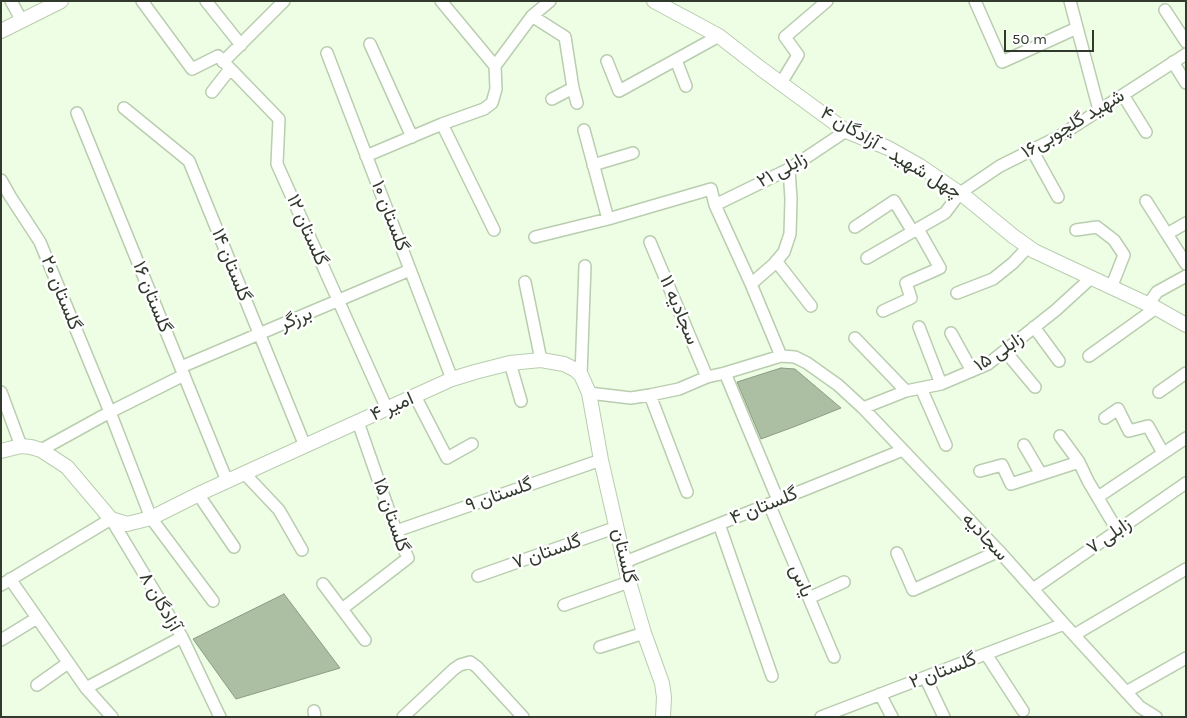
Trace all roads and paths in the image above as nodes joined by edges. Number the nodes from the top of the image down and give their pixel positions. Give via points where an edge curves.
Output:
1 (11, 1) edge
2 (61, 1) edge
3 (142, 1) edge
4 (206, 1) edge
5 (284, 1) edge
6 (441, 1) edge
7 (550, 1) edge
8 (654, 1) edge
9 (827, 1) edge
10 (975, 1) edge
11 (1070, 1) edge
12 (1165, 10) dead end
13 (532, 16) junction
14 (22, 21) junction
15 (1077, 28) junction
16 (1, 31) edge
17 (719, 36) junction
18 (1186, 42) edge
19 (240, 44) junction
20 (370, 44) dead end
21 (327, 54) dead end
22 (1186, 54) edge
23 (676, 60) junction
24 (607, 61) dead end
25 (1173, 62) junction
26 (227, 66) junction
27 (495, 66) junction
28 (1186, 83) edge
29 (781, 84) junction
30 (686, 86) dead end
31 (573, 88) junction
32 (212, 92) dead end
33 (1123, 95) junction
34 (552, 99) dead end
35 (577, 104) dead end
36 (124, 108) dead end
37 (1099, 110) junction
38 (77, 113) dead end
39 (442, 124) junction
40 (584, 130) dead end
41 (846, 131) junction
42 (1146, 132) dead end
43 (412, 137) junction
44 (1032, 150) junction
45 (633, 153) dead end
46 (366, 156) junction
47 (593, 165) junction
48 (789, 169) junction
49 (1, 180) edge
50 (960, 193) junction
51 (1058, 197) dead end
52 (5, 199) edge
53 (1146, 200) dead end
54 (715, 205) junction
55 (608, 219) junction
56 (1186, 223) edge
57 (855, 226) dead end
58 (494, 230) dead end
59 (915, 230) junction
60 (1076, 230) dead end
61 (1167, 234) junction
62 (536, 237) dead end
63 (650, 242) dead end
64 (1028, 247) junction
65 (867, 258) dead end
66 (776, 261) junction
67 (1186, 264) edge
68 (585, 266) dead end
69 (410, 270) junction
70 (1186, 276) edge
71 (1091, 278) junction
72 (525, 282) dead end
73 (751, 284) junction
74 (1111, 288) junction
75 (957, 293) dead end
76 (339, 301) junction
77 (811, 306) dead end
78 (1152, 306) junction
79 (883, 311) dead end
80 (1186, 325) edge
81 (919, 327) dead end
82 (1034, 327) junction
83 (951, 333) dead end
84 (260, 334) junction
85 (855, 338) dead end
86 (1005, 350) junction
87 (781, 356) junction
88 (1089, 356) dead end
89 (542, 360) junction
90 (1059, 362) dead end
91 (510, 363) junction
92 (182, 371) junction
93 (972, 371) junction
94 (725, 373) junction
95 (1186, 373) edge
96 (581, 374) junction
97 (707, 378) junction
98 (452, 379) junction
99 (942, 384) junction
100 (1035, 386) dead end
101 (921, 388) junction
102 (906, 391) junction
103 (1, 392) edge
104 (1158, 392) dead end
105 (589, 393) junction
106 (650, 395) junction
107 (415, 396) junction
108 (521, 401) dead end
109 (864, 408) junction
110 (387, 409) junction
111 (110, 412) junction
112 (1105, 418) dead end
113 (358, 422) junction
114 (1060, 436) dead end
115 (1186, 438) edge
116 (472, 444) dead end
117 (946, 445) dead end
118 (1024, 445) dead end
119 (22, 446) junction
120 (305, 446) junction
121 (41, 450) junction
122 (903, 450) junction
123 (1, 451) edge
124 (1163, 453) junction
125 (601, 460) junction
126 (1079, 462) junction
127 (980, 471) dead end
128 (244, 473) junction
129 (1041, 474) junction
130 (227, 481) junction
131 (1186, 483) edge
132 (687, 492) dead end
133 (198, 494) junction
134 (1098, 497) junction
135 (774, 502) junction
136 (152, 518) junction
137 (111, 519) junction
138 (719, 524) junction
139 (617, 527) junction
140 (396, 530) junction
141 (1117, 530) junction
142 (234, 547) dead end
143 (302, 550) dead end
144 (999, 551) junction
145 (897, 553) dead end
146 (625, 562) junction
147 (1186, 569) edge
148 (478, 576) dead end
149 (6, 582) edge
150 (629, 582) junction
151 (844, 582) dead end
152 (323, 584) dead end
153 (1033, 589) junction
154 (809, 598) junction
155 (213, 601) dead end
156 (564, 605) dead end
157 (342, 609) junction
158 (37, 618) junction
159 (1064, 624) junction
160 (644, 633) junction
161 (1074, 635) junction
162 (182, 637) junction
163 (1, 640) edge
164 (365, 640) dead end
165 (600, 647) dead end
166 (986, 654) junction
167 (834, 658) dead end
168 (1186, 658) edge
169 (68, 663) junction
170 (772, 676) dead end
171 (925, 677) junction
172 (37, 685) dead end
173 (86, 688) junction
174 (1126, 692) junction
175 (880, 694) junction
176 (1023, 711) dead end
177 (824, 716) edge
178 (112, 717) edge
179 (220, 717) edge
180 (402, 717) edge
181 (523, 717) edge
182 (663, 717) edge
183 (892, 717) edge
184 (944, 717) edge
185 (1156, 717) edge

1 - 14 street
2 - 14 street
3 - 26 street via 192,69 218,56
4 - 19 street
5 - 19 street
6 - 27 street
7 - 13 street
8 - 17 street, چهل شهید - آزادگان ۴
9 - 29 street via 785,38 798,55
10 - 15 street via 1002,62
11 - 15 street
12 - 18 street
13 - 27 street
13 - 31 street via 565,37
14 - 16 street
15 - 37 street
17 - 23 street
17 - 29 street, چهل شهید - آزادگان ۴
19 - 26 street
20 - 43 street
21 - 46 street, گلستان ۱۰
22 - 25 street, شهید گلچوبی۱۶
23 - 24 street via 619,91
23 - 30 street
25 - 28 street
25 - 33 street, شهید گلچوبی۱۶
26 - 32 street
26 - 76 street, گلستان ۱۲ via 279,119 277,164
27 - 39 street via 496,89 492,103
29 - 41 street, چهل شهید - آزادگان ۴
31 - 34 street
31 - 35 street
33 - 37 street, شهید گلچوبی۱۶
33 - 42 street
36 - 84 street, گلستان ۱۴ via 189,160
37 - 44 street, شهید گلچوبی۱۶
38 - 92 street, گلستان ۱۶
39 - 43 street
39 - 58 street
40 - 47 street
41 - 48 street, زابلی ۲۱
41 - 50 street, چهل شهید - آزادگان ۴ via 888,148
43 - 46 street
44 - 50 street, شهید گلچوبی۱۶ via 1000,166
44 - 51 street
45 - 47 street
46 - 69 street, گلستان ۱۰
47 - 55 street
48 - 54 street, زابلی ۲۱
48 - 66 street via 790,234 784,252
49 - 52 street, گلستان ۲۰
50 - 59 street via 946,213
50 - 64 street, چهل شهید - آزادگان ۴
52 - 111 street, گلستان ۲۰ via 40,242
53 - 61 street
54 - 55 street via 711,189
54 - 73 street
55 - 62 street
56 - 61 street
57 - 59 street via 894,201
59 - 65 street
59 - 79 street via 940,268 906,283 911,298
60 - 74 street via 1097,227 1114,240 1124,255
61 - 67 street
63 - 97 street, سجادیه ۱۱
64 - 71 street, چهل شهید - آزادگان ۴
64 - 75 street via 993,279
66 - 73 street
66 - 77 street
68 - 96 street
69 - 76 street, برزگر
69 - 98 street, گلستان ۱۰
70 - 78 street via 1157,292
71 - 74 street, چهل شهید - آزادگان ۴
71 - 82 street, زابلی ۱۵
72 - 89 street
73 - 87 street
74 - 78 street, چهل شهید - آزادگان ۴
76 - 84 street, برزگر
76 - 110 street, گلستان ۱۲
78 - 80 street, چهل شهید - آزادگان ۴
78 - 88 street
81 - 99 street
82 - 86 street, زابلی ۱۵
82 - 90 street
83 - 93 street
84 - 92 street, برزگر
84 - 120 street, گلستان ۱۴
85 - 102 street
86 - 93 street, زابلی ۱۵ via 988,364
86 - 100 street
87 - 94 street
87 - 109 street, سجادیه via 795,357 807,363
89 - 91 street, امیر ۴
89 - 96 street, امیر ۴ via 564,364
91 - 98 street, امیر ۴
91 - 108 street
92 - 111 street, برزگر
92 - 130 street, گلستان ۱۶
93 - 99 street, زابلی ۱۵
94 - 97 street
94 - 135 street, یاس
95 - 104 street
96 - 105 street
97 - 106 street via 679,389
98 - 107 street, امیر ۴
99 - 101 street, زابلی ۱۵
101 - 102 street, زابلی ۱۵
101 - 117 street
102 - 109 street, زابلی ۱۵
103 - 119 street
105 - 106 street via 631,398
105 - 125 street, گلستان
106 - 132 street
107 - 110 street, امیر ۴
107 - 116 street via 447,458
109 - 122 street, سجادیه
110 - 113 street, امیر ۴
111 - 121 street, برزگر
111 - 136 street, گلستان ۲۰
112 - 124 street via 1118,409 1129,431 1148,426
113 - 120 street, امیر ۴
113 - 140 street, گلستان ۱۵
114 - 126 street
115 - 124 street, زابلی ۷
118 - 129 street
119 - 121 street
119 - 123 street
120 - 128 street, امیر ۴
121 - 137 street via 67,467
122 - 135 street, گلستان ۴
122 - 144 street, سجادیه
124 - 134 street, زابلی ۷
125 - 139 street, گلستان
125 - 140 street, گلستان ۹
126 - 129 street
126 - 134 street
127 - 129 street via 1002,465 1011,484
128 - 130 street, امیر ۴
128 - 143 street via 279,510
130 - 133 street, امیر ۴
131 - 141 street, زابلی ۷
133 - 136 street, امیر ۴
133 - 142 street
134 - 141 street
135 - 138 street, گلستان ۴
135 - 154 street, یاس
136 - 137 street, امیر ۴ via 127,524
136 - 155 street, گلستان ۲۰
137 - 149 street
137 - 162 street, آزادگان ۸
138 - 146 street, گلستان ۴
138 - 170 street
139 - 146 street, گلستان
139 - 148 street, گلستان ۷
140 - 157 street, گلستان ۱۵ via 408,558
141 - 153 street, زابلی ۷
144 - 145 street via 912,590
144 - 153 street, سجادیه
146 - 150 street, گلستان
147 - 161 street
149 - 158 street
150 - 156 street
150 - 160 street, گلستان
151 - 154 street
152 - 157 street
153 - 159 street, سجادیه
154 - 167 street, یاس
157 - 164 street
158 - 163 street
158 - 169 street
159 - 161 street, سجادیه
159 - 166 street, گلستان ۲
160 - 165 street
160 - 182 street, گلستان via 662,683
161 - 174 street, سجادیه
162 - 173 street, آزادگان ۸
162 - 179 street
166 - 171 street, گلستان ۲
166 - 176 street
168 - 174 street
169 - 172 street
169 - 173 street
171 - 175 street, گلستان ۲
171 - 184 street
173 - 178 street
174 - 185 street, سجادیه via 1140,707
175 - 177 street, گلستان ۲
175 - 183 street
180 - 181 street via 454,669 470,662

